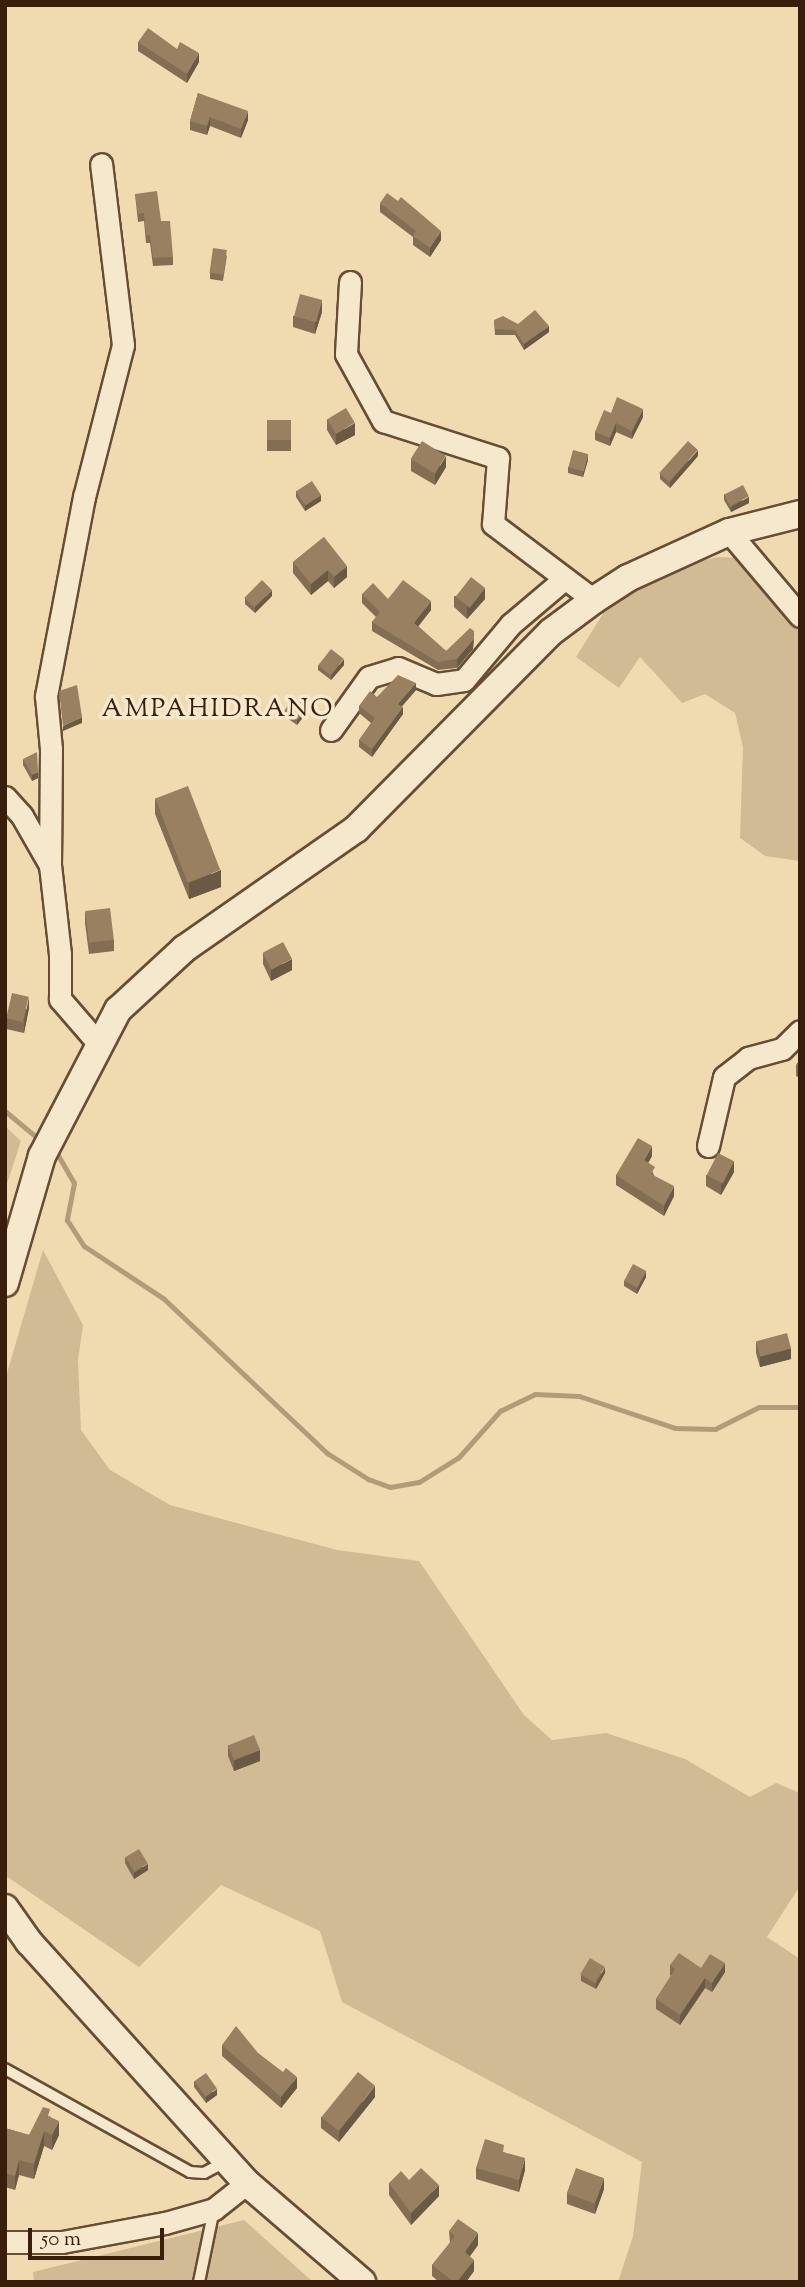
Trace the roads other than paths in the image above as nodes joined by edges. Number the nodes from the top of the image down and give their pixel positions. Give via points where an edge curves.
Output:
1 (102, 164) dead end
2 (350, 282) dead end
3 (800, 514) edge
4 (729, 532) junction
5 (564, 579) junction
6 (594, 600) junction
7 (800, 616) edge
8 (331, 730) dead end
9 (5, 797) edge
10 (50, 865) junction
11 (800, 1031) edge
12 (98, 1043) junction
13 (708, 1146) dead end
14 (5, 1283) edge
15 (5, 1908) edge
16 (5, 2069) edge
17 (227, 2161) junction
18 (247, 2183) junction
19 (214, 2209) junction
20 (5, 2242) edge
21 (199, 2282) edge
22 (362, 2282) edge

1 - 10 street via 122,345 84,497 46,696 51,749
2 - 5 street via 346,354 383,421 498,458 493,524
3 - 4 street
4 - 6 street
4 - 7 street
5 - 6 street
5 - 8 street via 511,624 464,680 436,684 398,668 369,677
6 - 12 street via 551,632 356,829 157,972 118,1010
9 - 10 street via 22,816
10 - 12 street via 61,964 60,999
11 - 13 street via 782,1049 748,1058 724,1077
12 - 14 street via 48,1144
15 - 17 street via 29,1942
16 - 17 lane via 190,2172 205,2173
17 - 18 street
18 - 19 street
18 - 22 street
19 - 20 street via 62,2242
19 - 21 lane

